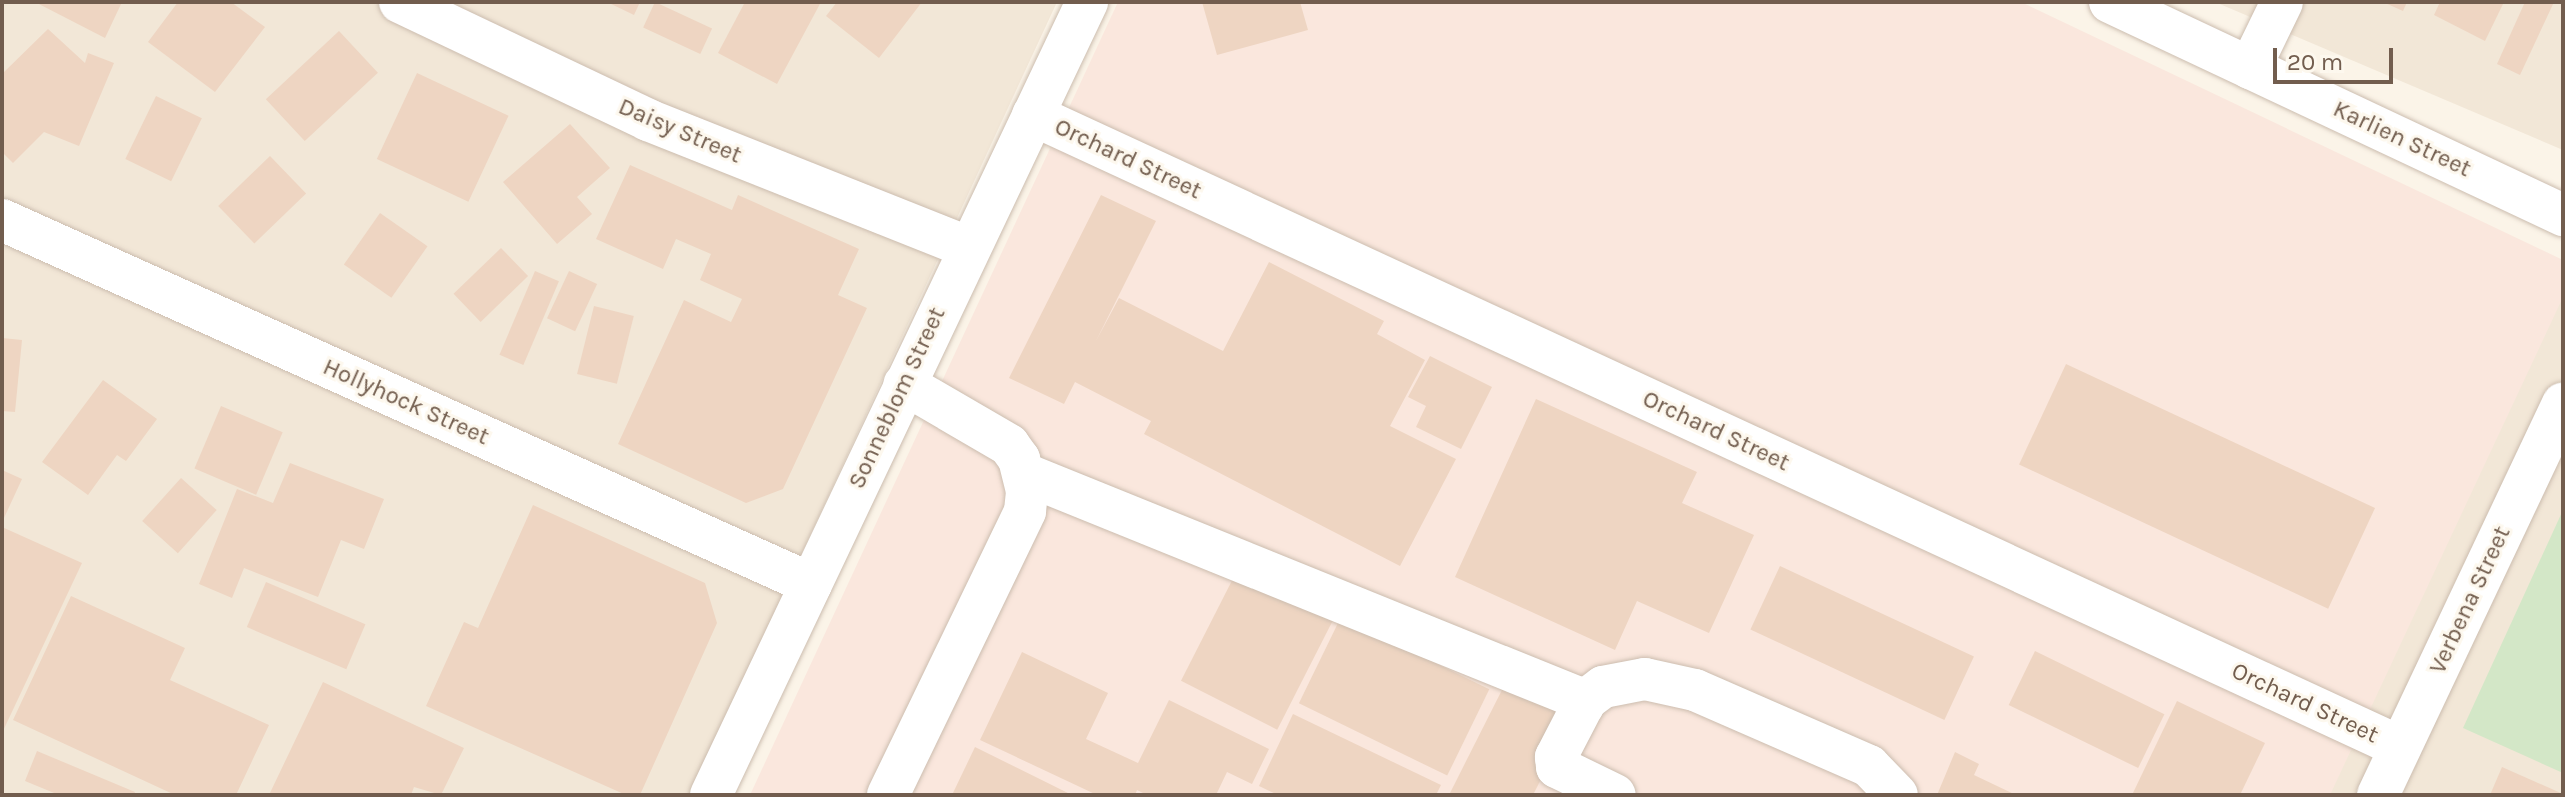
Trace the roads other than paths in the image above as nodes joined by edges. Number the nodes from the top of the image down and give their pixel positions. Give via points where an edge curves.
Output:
1 (400, 2) edge
2 (1087, 2) edge
3 (2110, 2) edge
4 (2282, 2) edge
5 (2250, 68) junction
6 (1033, 115) junction
7 (2563, 215) edge
8 (2, 220) edge
9 (967, 247) junction
10 (904, 384) junction
11 (2563, 404) edge
12 (1025, 474) junction
13 (811, 584) junction
14 (1583, 702) junction
15 (2400, 747) junction
16 (711, 795) edge
17 (888, 795) edge
18 (1615, 795) edge
19 (1897, 795) edge
20 (2378, 795) edge

1 - 9 street, Daisy Street via 648,120
2 - 6 street, Sonneblom Street
3 - 5 street, Karlien Street
4 - 5 street
5 - 7 street, Karlien Street
6 - 9 street, Sonneblom Street
6 - 15 street, Orchard Street
8 - 13 street, Hollyhock Street
9 - 10 street, Sonneblom Street
10 - 12 street via 1009,445
10 - 13 street, Sonneblom Street
11 - 15 street, Verbena Street
12 - 14 street via 1292,578
12 - 17 street via 1025,511
13 - 16 street, Sonneblom Street
14 - 18 street via 1556,757 1557,767
14 - 19 street via 1603,687 1645,679 1695,690 1869,766
15 - 20 street, Verbena Street

